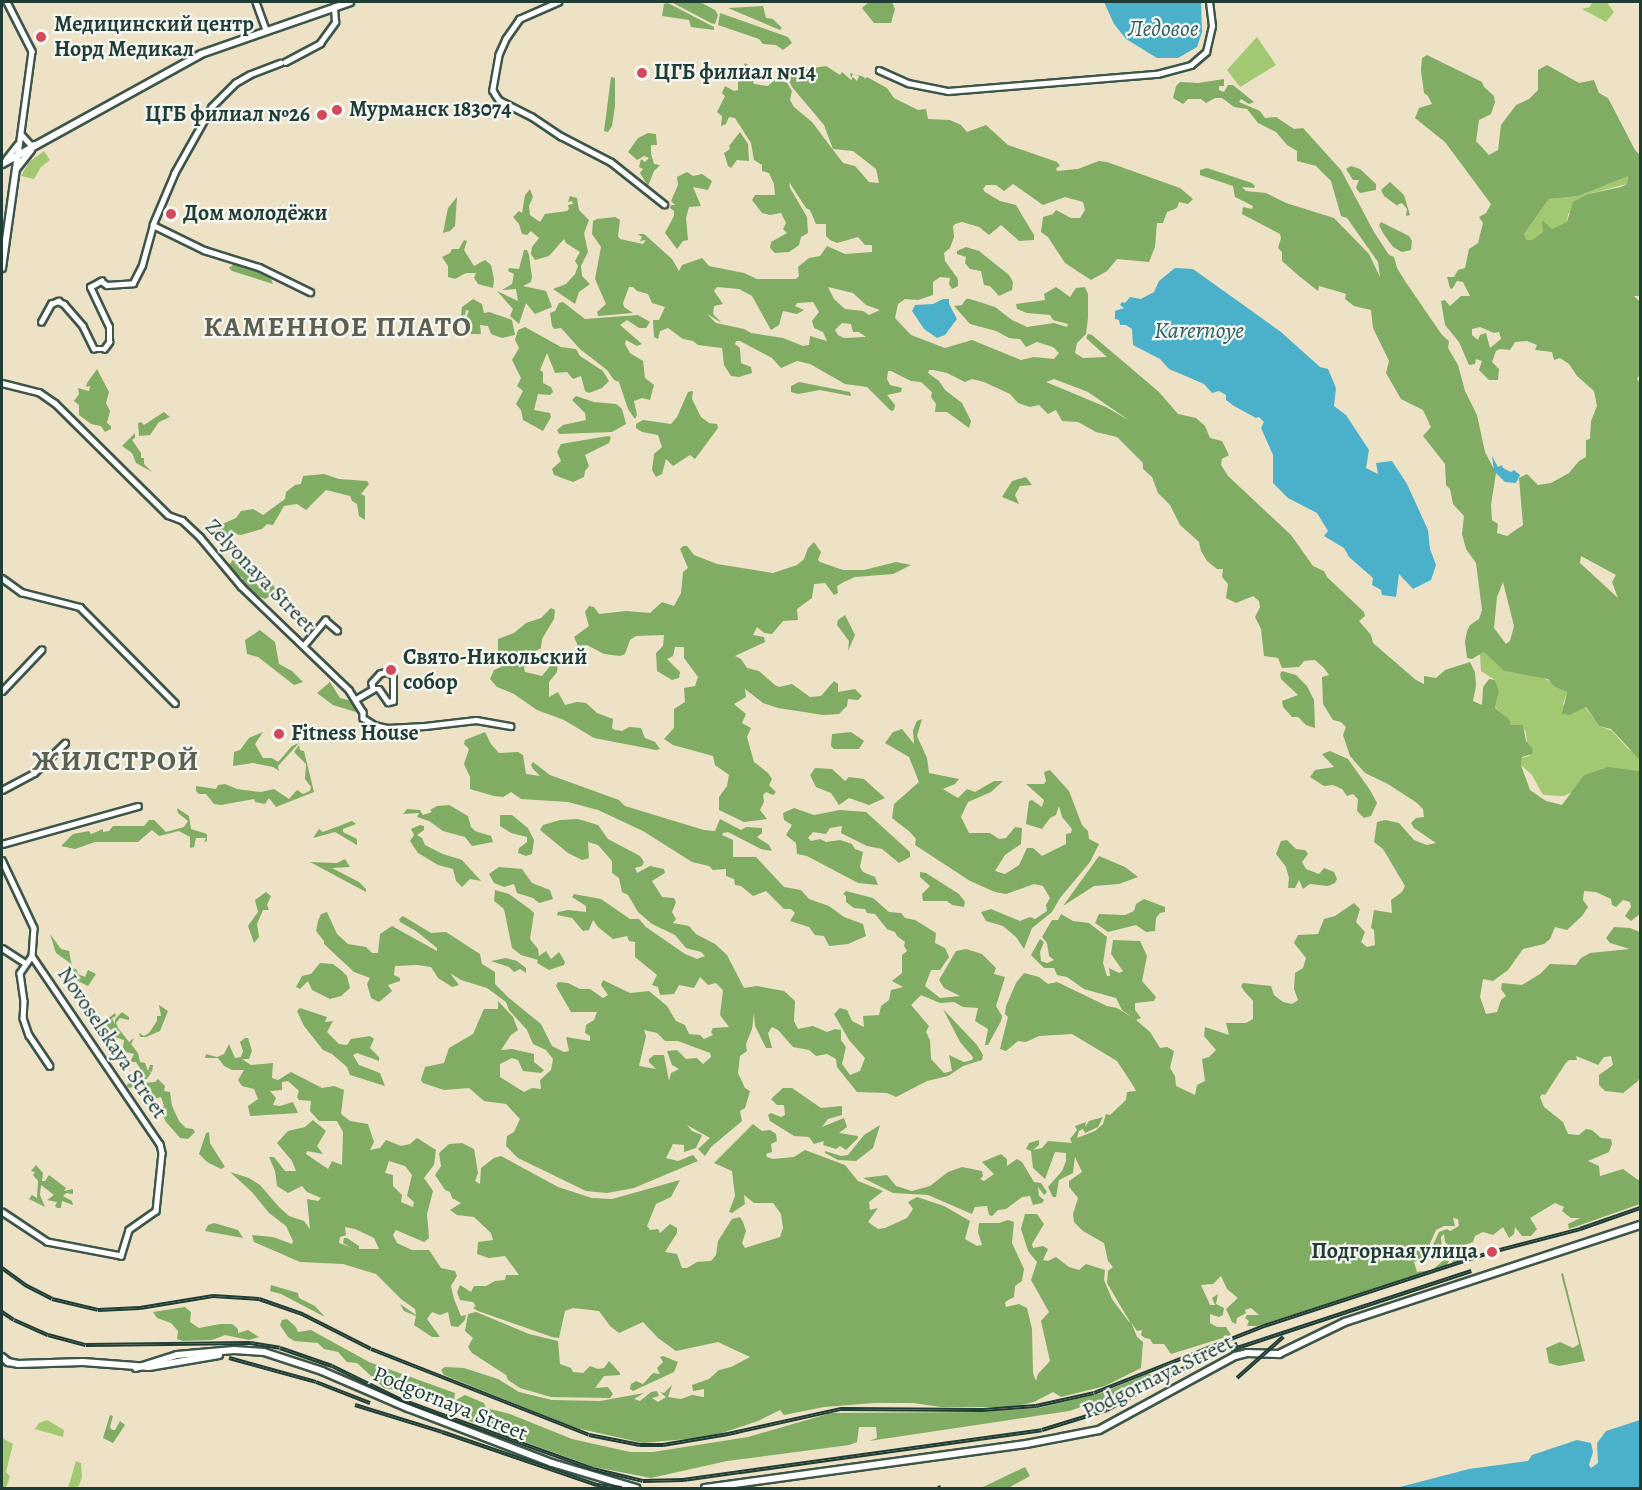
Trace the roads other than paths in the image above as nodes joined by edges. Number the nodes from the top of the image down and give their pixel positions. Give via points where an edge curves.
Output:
1 (7, 2) edge
2 (256, 2) edge
3 (350, 2) edge
4 (559, 2) edge
5 (1209, 2) edge
6 (334, 7) junction
7 (266, 29) junction
8 (879, 70) dead end
9 (21, 134) junction
10 (41, 142) junction
11 (18, 154) junction
12 (2, 164) edge
13 (14, 174) junction
14 (664, 204) dead end
15 (153, 225) junction
16 (2, 268) edge
17 (310, 292) dead end
18 (41, 322) dead end
19 (2, 383) edge
20 (2, 578) edge
21 (337, 630) dead end
22 (304, 645) junction
23 (41, 650) dead end
24 (373, 689) junction
25 (2, 691) edge
26 (356, 699) junction
27 (175, 703) dead end
28 (510, 726) dead end
29 (65, 743) dead end
30 (2, 790) edge
31 (138, 806) dead end
32 (2, 844) edge
33 (2, 860) edge
34 (2, 948) edge
35 (32, 956) junction
36 (25, 963) junction
37 (50, 1066) dead end
38 (2, 1212) edge
39 (1641, 1225) edge
40 (2, 1357) edge
41 (636, 1488) edge
42 (705, 1488) edge

1 - 9 street via 32,51
2 - 7 street
3 - 6 main road
4 - 14 street via 520,19 506,39 499,55 495,94 499,100 611,162
5 - 8 street via 1212,26 1206,52 1191,65 1157,74 948,91 908,83
6 - 7 main road
6 - 15 street via 335,22 320,43 236,83 212,106 175,173
7 - 10 main road via 175,67
9 - 10 street via 31,145
9 - 11 street
9 - 12 street via 15,151
10 - 11 main road
10 - 13 main road via 24,155
11 - 12 main road
11 - 13 main road
13 - 16 main road
15 - 17 street
15 - 18 street via 133,283 107,285 101,281 90,287 108,322 109,342 104,349 94,349 82,326 58,301 51,304
19 - 22 street, Zelyonaya Street via 39,392 55,403 168,515 182,520 200,537 241,586
20 - 27 street via 21,592 80,607
21 - 22 street via 325,620
22 - 26 street, Zelyonaya Street
23 - 25 street
24 - 24 street via 379,689 388,702 393,701 393,676 387,672 380,674 372,683
24 - 26 street
26 - 28 street, Zelyonaya Street via 363,718 387,728 476,720
29 - 30 street via 34,773
31 - 32 street
33 - 35 street, Novoselskaya Street via 34,928
34 - 36 street
35 - 36 street
35 - 38 street, Novoselskaya Street via 160,1144 156,1211 129,1230 121,1256 47,1242
36 - 37 street via 20,973 23,1018 29,1035
39 - 42 main road, Podgornaya Street via 1345,1322 1279,1354 1235,1356 1099,1430 992,1449
40 - 41 main road, Podgornaya Street via 18,1364 83,1362 136,1368 264,1352 322,1371 552,1463

